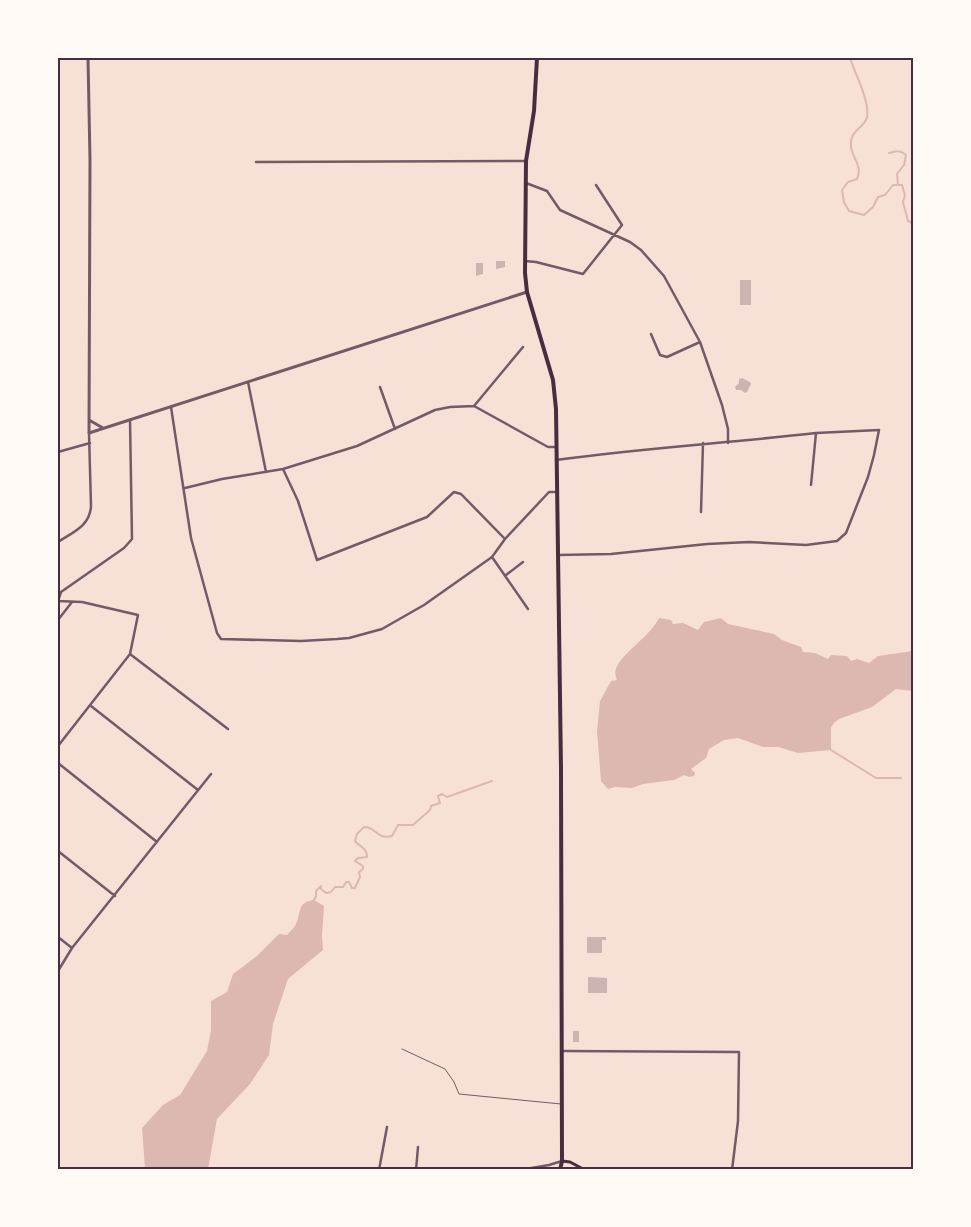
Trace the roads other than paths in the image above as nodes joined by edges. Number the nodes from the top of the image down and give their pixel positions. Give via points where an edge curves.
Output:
1 (88, 58) edge
2 (537, 58) edge
3 (526, 161) junction
4 (256, 162) dead end
5 (525, 182) junction
6 (596, 185) dead end
7 (615, 236) junction
8 (525, 261) junction
9 (528, 292) junction
10 (651, 334) dead end
11 (700, 342) junction
12 (523, 347) dead end
13 (248, 382) junction
14 (380, 387) dead end
15 (474, 406) junction
16 (171, 407) junction
17 (89, 420) junction
18 (130, 420) junction
19 (106, 428) junction
20 (395, 429) junction
21 (90, 433) junction
22 (816, 433) junction
23 (90, 443) junction
24 (703, 443) junction
25 (728, 443) junction
26 (556, 447) junction
27 (58, 452) edge
28 (556, 460) junction
29 (283, 469) junction
30 (266, 472) junction
31 (811, 486) dead end
32 (184, 488) junction
33 (556, 492) junction
34 (701, 512) dead end
35 (505, 538) junction
36 (58, 542) edge
37 (558, 555) junction
38 (492, 557) junction
39 (523, 562) dead end
40 (506, 575) junction
41 (58, 601) edge
42 (72, 602) junction
43 (528, 608) dead end
44 (58, 620) edge
45 (130, 654) junction
46 (91, 705) junction
47 (228, 729) dead end
48 (58, 746) edge
49 (58, 763) edge
50 (210, 774) dead end
51 (198, 790) junction
52 (157, 842) junction
53 (58, 851) edge
54 (115, 896) junction
55 (58, 937) edge
56 (72, 948) junction
57 (58, 972) edge
58 (402, 1049) dead end
59 (562, 1051) junction
60 (562, 1104) junction
61 (387, 1127) dead end
62 (418, 1147) dead end
63 (562, 1161) junction
64 (379, 1170) edge
65 (416, 1170) edge
66 (520, 1170) edge
67 (560, 1170) edge
68 (564, 1170) edge
69 (585, 1170) edge
70 (732, 1170) edge

1 - 17 street
2 - 3 main road via 534,111
3 - 4 street
3 - 5 main road
5 - 7 street via 547,191 560,210
5 - 8 main road
6 - 7 street via 622,225
7 - 8 street via 583,274
7 - 11 street via 641,250 664,276
8 - 9 main road
9 - 13 street
9 - 26 main road via 553,380
10 - 11 street via 663,357
11 - 25 street via 722,405
12 - 15 street
13 - 16 street
13 - 30 street
14 - 20 street
15 - 20 street via 435,410
15 - 26 street via 548,447
16 - 18 street
16 - 32 street
17 - 19 street
17 - 21 street
18 - 19 street
18 - 41 street via 132,539 61,592
19 - 21 street
20 - 29 street via 358,446
21 - 23 street
22 - 25 street
22 - 31 street
22 - 37 street via 878,430 868,477 846,533 837,541 806,545 708,544 611,554
23 - 27 street
23 - 36 street via 90,518
24 - 25 street
24 - 28 street
24 - 34 street
26 - 28 main road
28 - 33 main road
29 - 30 street
29 - 35 street via 298,500 318,560 427,517 454,492 461,494
30 - 32 street
32 - 38 street via 191,538 221,639 336,639 382,629 424,605
33 - 35 street via 549,492
33 - 37 main road
35 - 38 street
37 - 59 main road
38 - 40 street
39 - 40 street
40 - 43 street
41 - 42 street
42 - 44 street
42 - 45 street via 138,615
45 - 46 street
45 - 47 street
46 - 48 street
46 - 51 street
49 - 52 street
50 - 51 street
51 - 52 street
52 - 54 street
53 - 54 street
54 - 56 street
55 - 56 street
56 - 57 street
58 - 60 lane via 445,1069 459,1094
59 - 60 main road
59 - 70 street via 739,1052 738,1122
60 - 63 main road
61 - 64 street
62 - 65 street
63 - 66 street
63 - 67 main road
63 - 68 main road
63 - 69 main road

